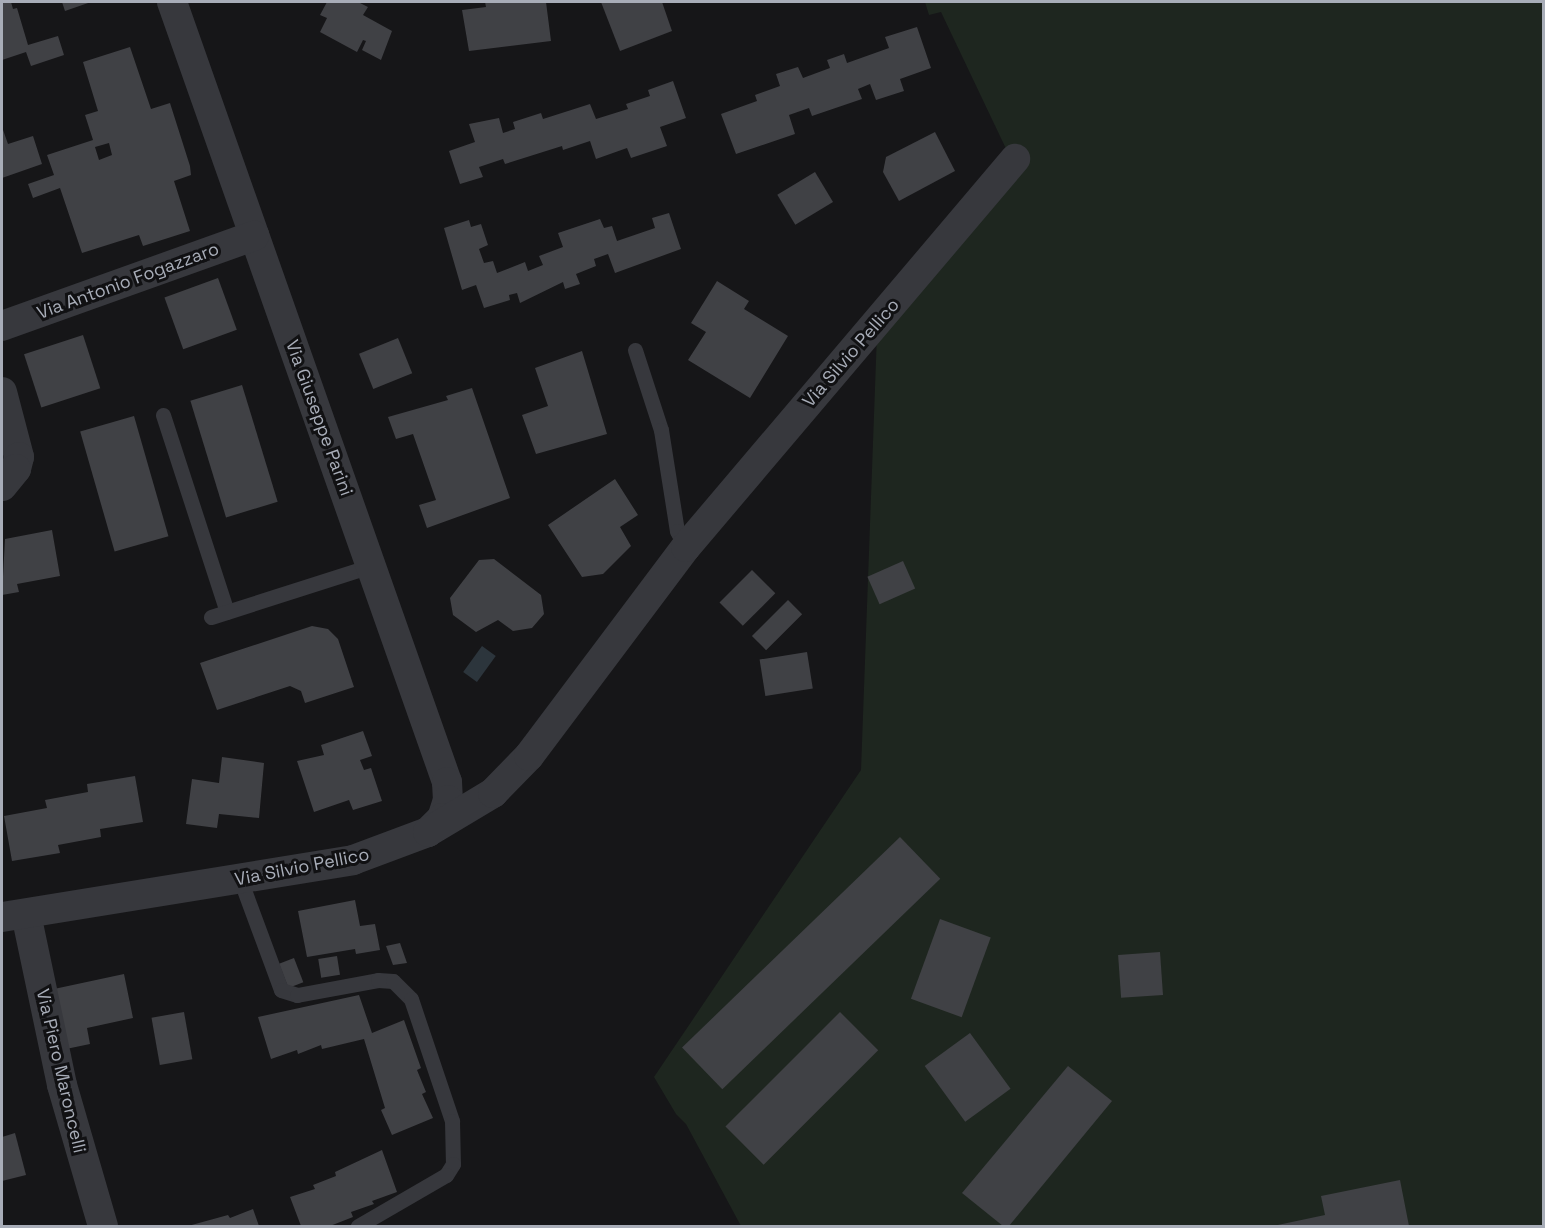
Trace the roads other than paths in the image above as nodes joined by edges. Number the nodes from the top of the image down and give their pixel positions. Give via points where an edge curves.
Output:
1 (172, 2) edge
2 (1015, 159) dead end
3 (254, 236) junction
4 (2, 326) edge
5 (635, 350) dead end
6 (2, 392) edge
7 (163, 415) dead end
8 (2, 486) edge
9 (686, 547) junction
10 (371, 566) junction
11 (227, 612) junction
12 (211, 617) dead end
13 (428, 832) junction
14 (240, 879) junction
15 (14, 915) edge
16 (103, 1227) edge
17 (358, 1227) edge

1 - 3 street, Via Giuseppe Parini
2 - 9 street, Via Silvio Pellico
3 - 4 street, Via Antonio Fogazzaro
3 - 10 street, Via Giuseppe Parini
5 - 9 lane via 661,430 677,531
6 - 8 street via 18,457 16,469
7 - 11 lane
9 - 13 street, Via Silvio Pellico via 529,756 493,793
10 - 11 lane
10 - 13 street, Via Giuseppe Parini via 447,782 448,800 442,818
11 - 12 lane
13 - 14 street, Via Silvio Pellico via 353,860
14 - 15 street, Via Silvio Pellico
14 - 17 lane via 281,990 297,995 378,980 393,981 411,999 452,1121 453,1164 446,1175
15 - 16 street, Via Piero Maroncelli

